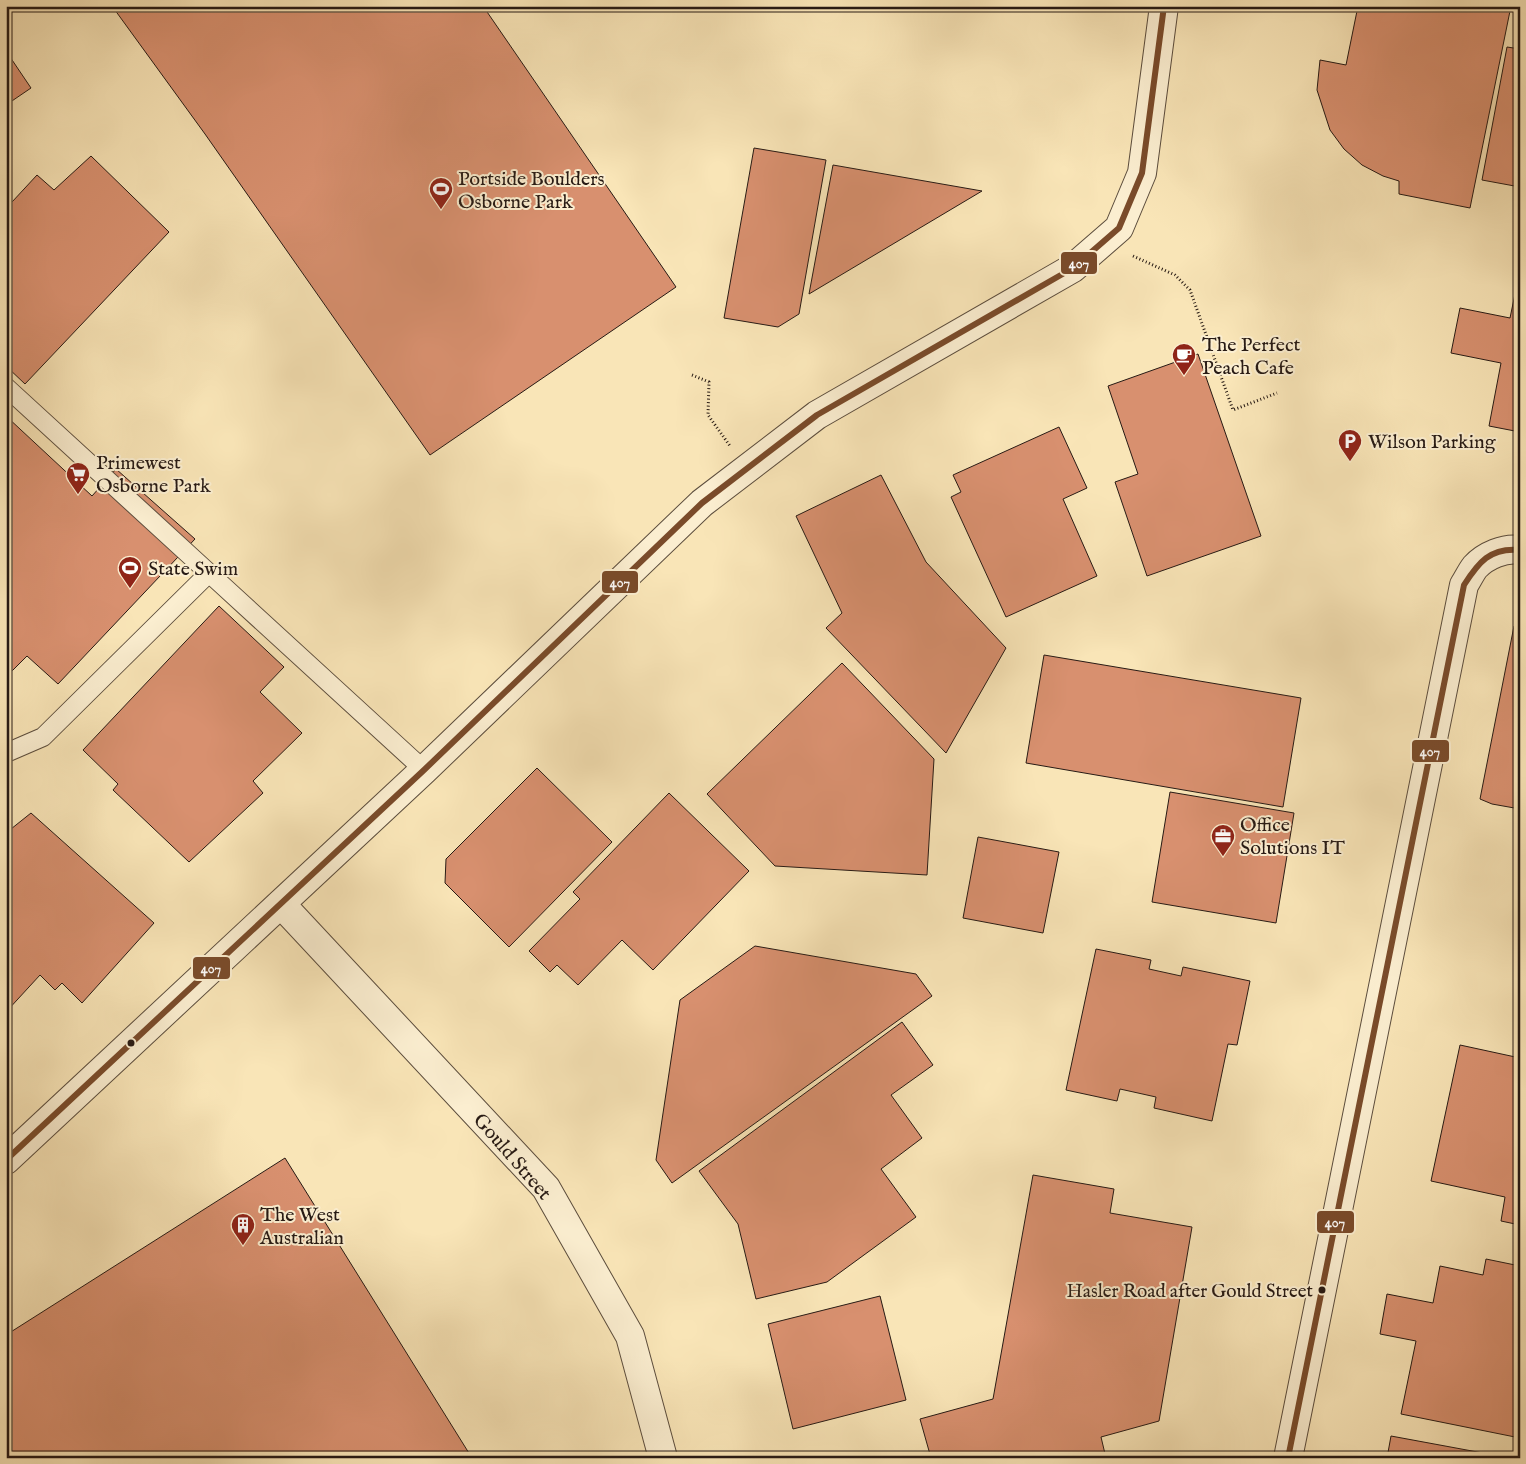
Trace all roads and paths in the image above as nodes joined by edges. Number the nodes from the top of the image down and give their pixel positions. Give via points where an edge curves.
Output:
1 (1164, 6) edge
2 (1119, 228) junction
3 (692, 375) dead end
4 (6, 387) edge
5 (1277, 394) dead end
6 (746, 469) junction
7 (1520, 550) edge
8 (209, 573) junction
9 (6, 753) edge
10 (424, 770) junction
11 (281, 904) junction
12 (6, 1160) edge
13 (663, 1458) edge
14 (1288, 1458) edge

1 - 2 street via 1142,173
2 - 5 path via 1126,252 1176,275 1190,290 1233,410
2 - 6 street via 1073,268 818,415
3 - 6 path via 709,382 708,415
4 - 8 lane
6 - 10 street via 702,502
7 - 14 street via 1511,548 1492,555 1476,566 1464,584
8 - 9 lane via 43,737
8 - 10 lane
10 - 11 street
11 - 12 street
11 - 13 street, Gould Street via 546,1188 630,1336

